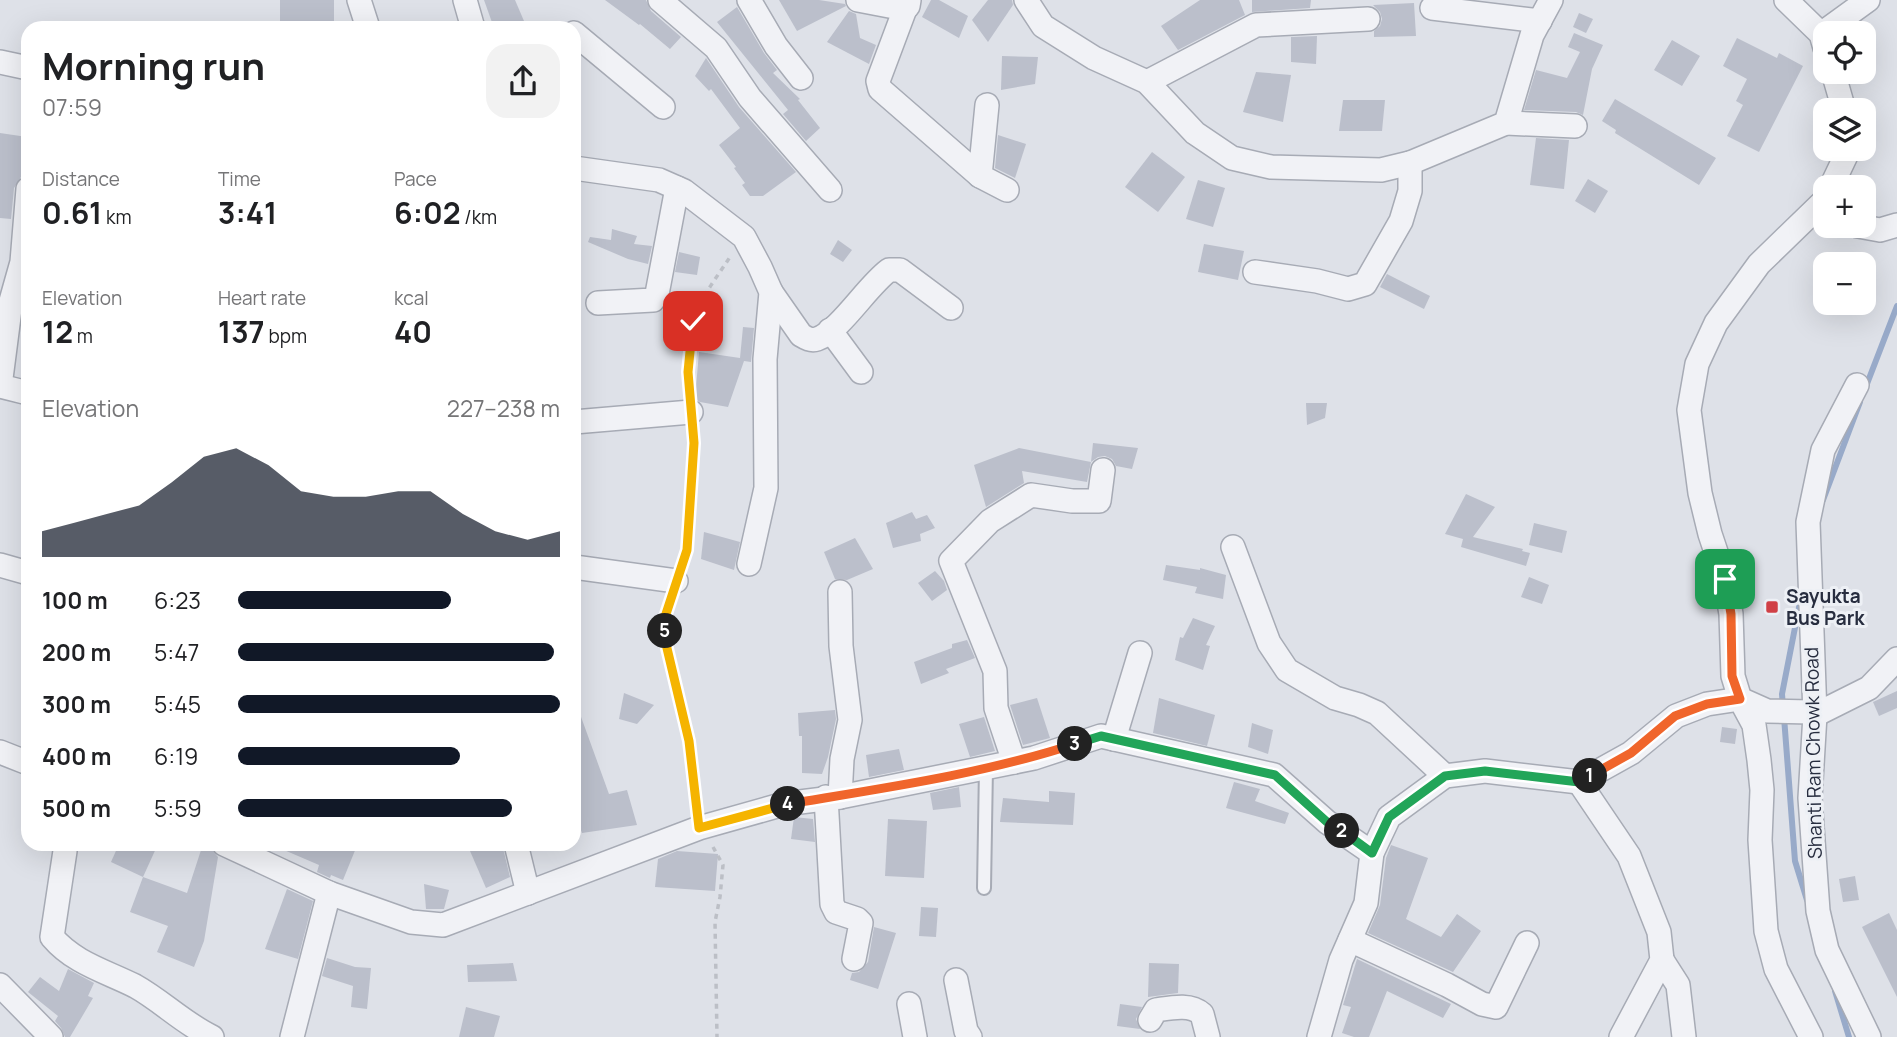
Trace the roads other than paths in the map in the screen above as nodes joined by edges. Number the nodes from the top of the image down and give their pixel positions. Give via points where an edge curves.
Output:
1 (359, 0) edge
2 (465, 0) edge
3 (660, 0) edge
4 (749, 0) edge
5 (858, 0) edge
6 (1026, 0) edge
7 (1786, 0) edge
8 (1868, 0) edge
9 (907, 4) edge
10 (1432, 8) dead end
11 (1545, 10) edge
12 (1368, 19) dead end
13 (366, 21) edge
14 (471, 21) edge
15 (1845, 21) edge
16 (1813, 30) edge
17 (581, 39) edge
18 (0, 62) edge
19 (21, 66) edge
20 (801, 78) dead end
21 (1147, 82) junction
22 (987, 105) dead end
23 (663, 107) dead end
24 (1506, 123) junction
25 (1575, 126) dead end
26 (1410, 163) junction
27 (581, 169) edge
28 (979, 176) junction
29 (677, 188) junction
30 (830, 190) dead end
31 (1007, 190) dead end
32 (1813, 212) edge
33 (1897, 225) edge
34 (1876, 229) edge
35 (21, 266) edge
36 (1255, 271) dead end
37 (771, 292) junction
38 (598, 303) dead end
39 (951, 308) dead end
40 (830, 330) junction
41 (861, 372) dead end
42 (1857, 385) dead end
43 (0, 386) edge
44 (21, 391) edge
45 (691, 412) road end
46 (581, 421) edge
47 (1103, 470) dead end
48 (1233, 547) dead end
49 (749, 564) dead end
50 (0, 565) edge
51 (581, 568) edge
52 (21, 571) edge
53 (676, 581) road end
54 (840, 592) dead end
55 (1140, 653) dead end
56 (1896, 662) edge
57 (1740, 699) junction
58 (1812, 713) junction
59 (1114, 739) junction
60 (0, 752) edge
61 (21, 760) edge
62 (1014, 762) junction
63 (986, 767) junction
64 (1445, 776) junction
65 (1579, 782) junction
66 (833, 797) junction
67 (65, 851) dead end
68 (239, 851) edge
69 (518, 851) edge
70 (1372, 853) junction
71 (984, 888) dead end
72 (329, 893) junction
73 (527, 893) junction
74 (1350, 940) junction
75 (1527, 943) dead end
76 (854, 959) dead end
77 (1662, 960) junction
78 (956, 979) dead end
79 (0, 985) edge
80 (909, 1004) dead end
81 (1150, 1020) dead end
82 (186, 1032) edge
83 (1324, 1035) edge
84 (51, 1037) edge
85 (212, 1037) edge
86 (292, 1037) edge
87 (915, 1037) edge
88 (970, 1037) edge
89 (1208, 1037) edge
90 (1621, 1037) edge
91 (1684, 1037) edge
92 (1811, 1037) edge
93 (1869, 1037) edge

1 - 13 street
2 - 14 street
3 - 30 street via 716,48 750,98
4 - 20 street
5 - 9 street
6 - 21 street via 1043,26 1094,58
7 - 16 street
8 - 15 street
9 - 28 street via 878,81 880,89
10 - 11 street
11 - 24 street via 1532,35
12 - 21 street via 1256,25
17 - 23 street
18 - 19 street
21 - 26 street via 1195,133 1232,158 1271,167 1353,170
22 - 28 street
24 - 25 street
24 - 26 street
26 - 36 street via 1410,191 1401,221 1365,284 1348,289
27 - 29 street via 659,180
28 - 31 street
29 - 37 street via 744,237
29 - 38 street via 653,300
32 - 57 street via 1759,264 1716,323 1697,365 1689,410 1700,493 1725,579 1732,676
33 - 34 street
35 - 43 street via 11,301
37 - 40 street via 801,335 816,339
37 - 49 street via 765,359 766,488
39 - 40 street via 900,270 889,270
40 - 41 street
42 - 58 street, Shanti Ram Chowk Road via 1823,450 1808,522
43 - 44 street
45 - 46 street
47 - 62 street via 1099,501 1031,495 990,520 951,561 995,671 996,708
48 - 64 street via 1269,643 1287,670 1335,698 1377,713
50 - 52 street
51 - 53 street
54 - 66 street via 850,720
55 - 59 street
56 - 58 street via 1869,688
57 - 58 street via 1767,711
57 - 65 street via 1707,704 1675,716 1631,753
57 - 92 street via 1755,725 1759,760 1766,931 1776,969
58 - 93 street, Shanti Ram Chowk Road via 1810,798 1818,911 1827,950
59 - 62 street via 1101,736
59 - 70 street via 1275,775 1327,822
60 - 61 street
62 - 63 street
63 - 66 street
63 - 71 lane
64 - 65 street via 1485,771
64 - 70 street via 1389,817
65 - 77 street via 1629,856 1659,932
66 - 73 street via 784,804 699,828
66 - 76 street via 832,904 836,912 861,923
67 - 82 street via 52,937 64,951 137,987
68 - 72 street
69 - 73 street
70 - 74 street via 1366,903
72 - 73 street via 411,922 443,925
72 - 86 street
74 - 75 street via 1496,1007
74 - 83 street
77 - 90 street
77 - 91 street via 1678,985
78 - 88 street
79 - 84 street
80 - 87 street
81 - 89 street via 1156,1010 1192,1008 1202,1014
82 - 85 street

